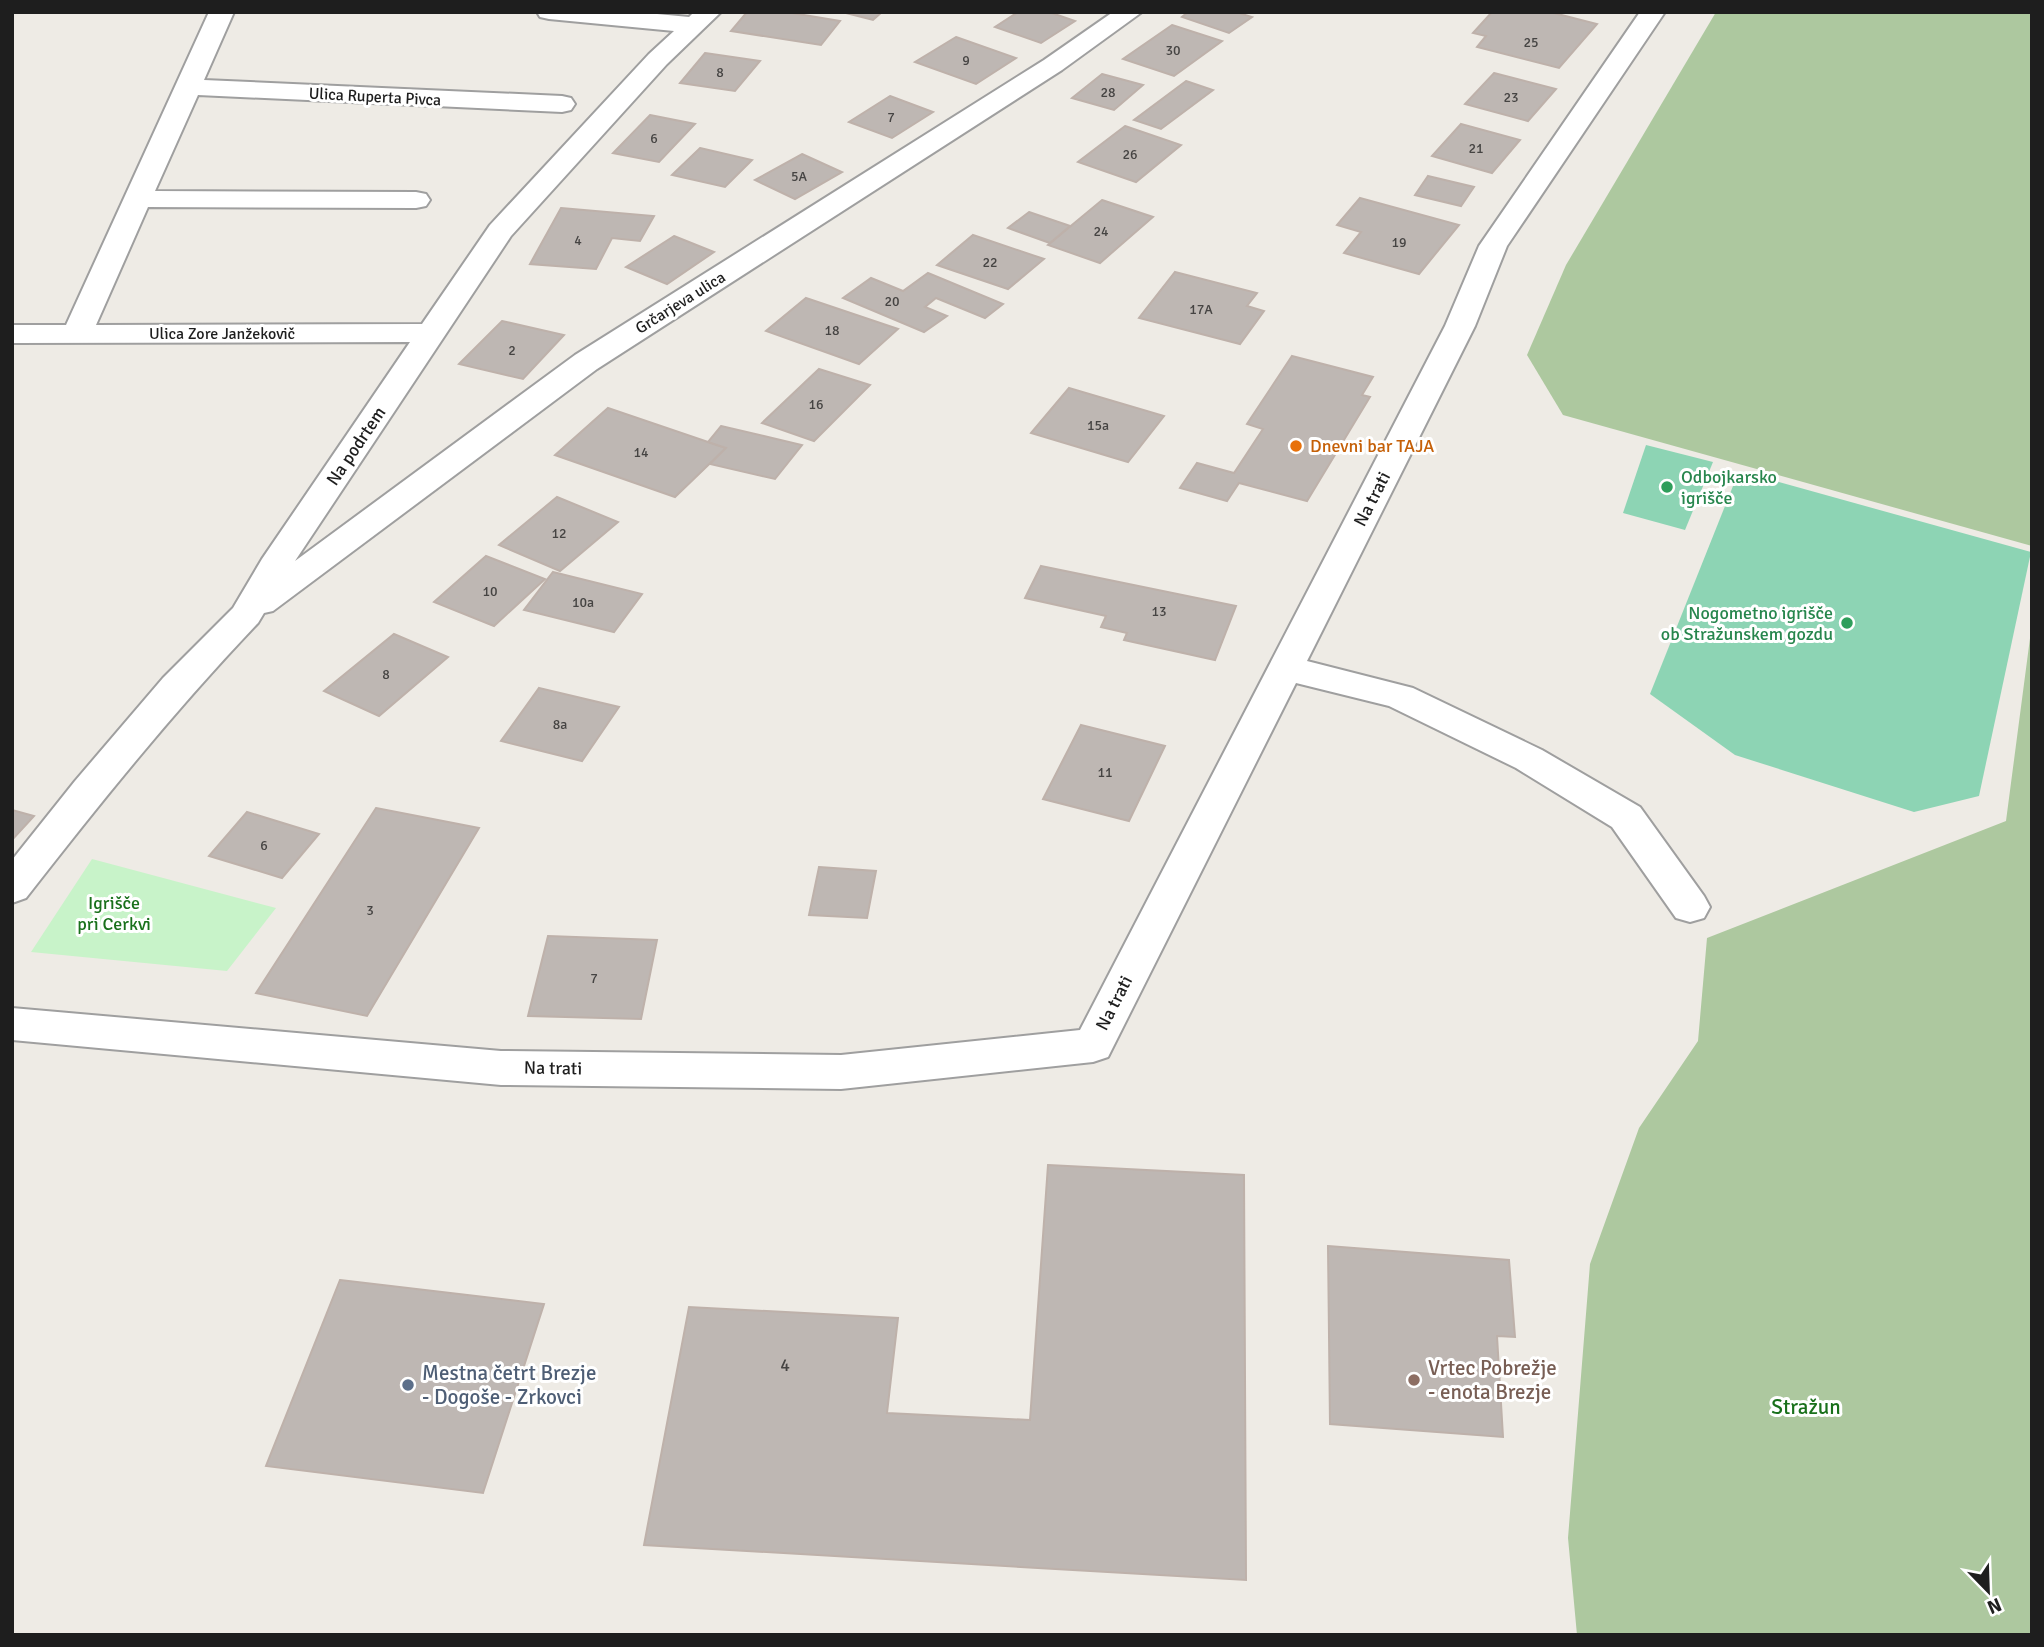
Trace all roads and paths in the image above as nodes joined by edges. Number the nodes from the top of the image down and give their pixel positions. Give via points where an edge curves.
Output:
1 (222, 12) edge
2 (550, 12) edge
3 (1130, 12) edge
4 (1653, 12) edge
5 (702, 19) edge
6 (188, 87) junction
7 (562, 104) dead end
8 (138, 199) junction
9 (416, 200) dead end
10 (431, 333) junction
11 (12, 334) edge
12 (78, 334) junction
13 (246, 615) junction
14 (1286, 668) junction
15 (12, 888) edge
16 (1690, 907) dead end
17 (12, 1024) edge

1 - 6 street
2 - 5 street
3 - 13 street, Grčarjeva ulica via 586,362
4 - 14 street, Na trati via 1493,246 1461,326
5 - 10 street, Na podrtem via 658,59 500,231
6 - 7 street, Ulica Ruperta Pivca
6 - 8 street
8 - 9 street
8 - 12 street
10 - 12 street, Ulica Zore Janžekovič
10 - 13 street, Na podrtem
11 - 12 street, Ulica Zore Janžekovič
13 - 15 street, Na podrtem via 176,687
14 - 16 street via 1399,697 1540,765 1626,817
14 - 17 street, Na trati via 1093,1045 841,1072 501,1068

